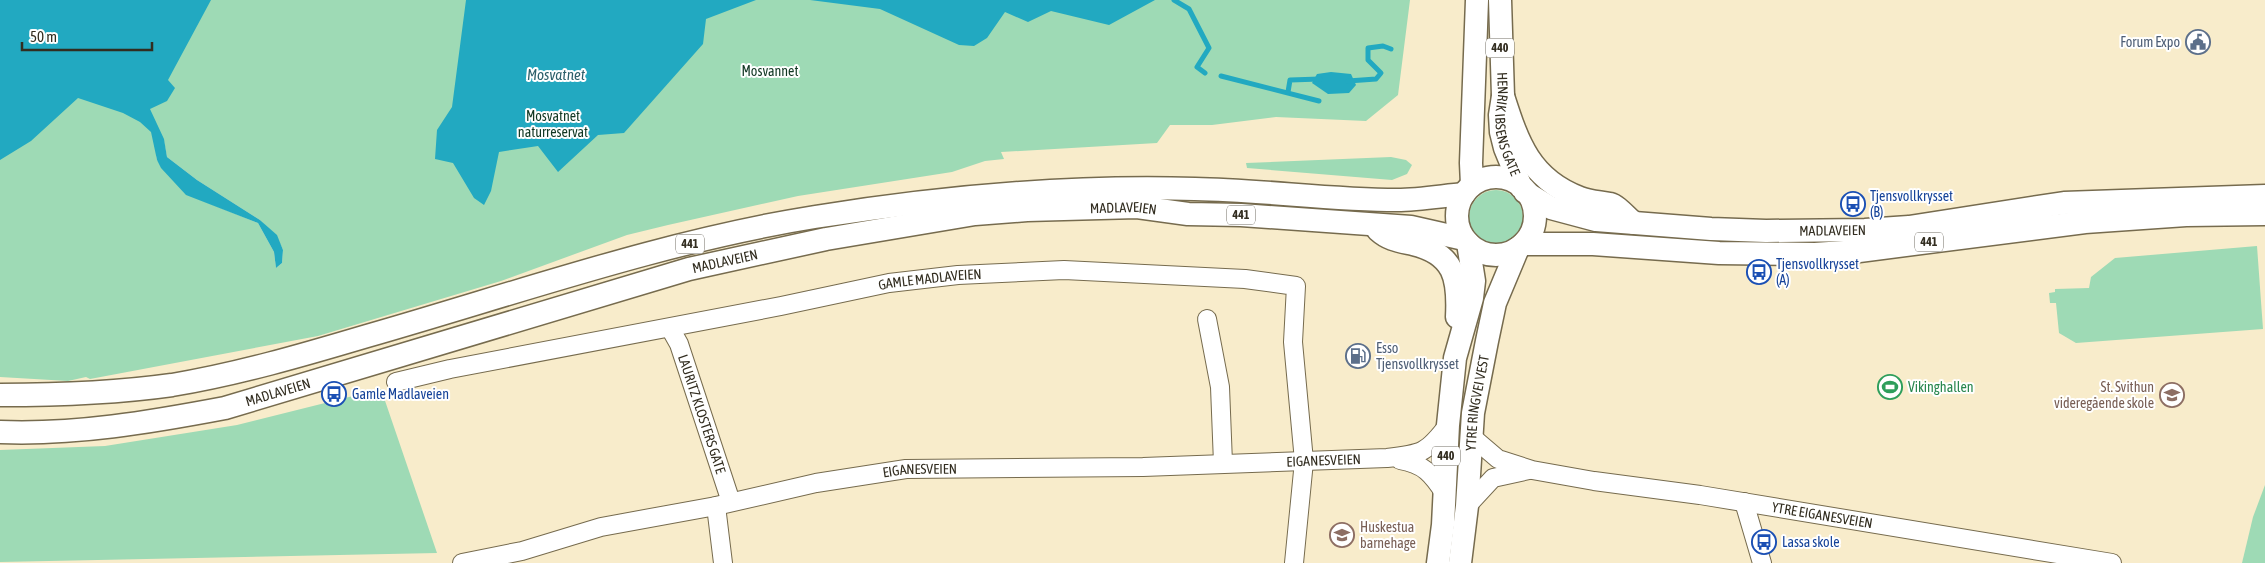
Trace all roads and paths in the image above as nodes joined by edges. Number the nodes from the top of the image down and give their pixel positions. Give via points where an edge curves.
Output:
1 (1477, 0) edge
2 (1500, 0) edge
3 (1503, 96) junction
4 (1468, 189) junction
5 (1523, 189) junction
6 (2265, 196) edge
7 (2265, 214) edge
8 (1371, 224) junction
9 (1634, 224) junction
10 (1466, 241) junction
11 (1521, 246) junction
12 (1207, 319) dead end
13 (670, 328) junction
14 (1455, 358) junction
15 (396, 382) dead end
16 (0, 395) edge
17 (1448, 425) junction
18 (0, 432) edge
19 (1471, 436) junction
20 (1388, 458) junction
21 (1304, 461) junction
22 (1223, 463) junction
23 (1532, 470) junction
24 (1445, 494) junction
25 (1744, 502) junction
26 (724, 504) junction
27 (1467, 506) junction
28 (462, 563) edge
29 (724, 563) edge
30 (1294, 563) edge
31 (1438, 563) edge
32 (1460, 563) edge
33 (1762, 563) edge
34 (2112, 563) edge

1 - 4 main road, HENRIK IBSENS GATE / 440
2 - 3 main road, HENRIK IBSENS GATE / 440
3 - 5 main road, HENRIK IBSENS GATE / 440 via 1501,132
3 - 9 main road via 1517,139 1527,159 1539,172 1568,193 1596,203 1612,204
4 - 5 main road, 441 via 1484,179 1497,178 1510,180
4 - 10 main road via 1458,204 1456,217
4 - 16 main road, MADLAVEIEN / 441 via 1395,200 1197,189 1095,188 987,194 888,206 811,217 648,254 220,376 169,385 66,395
5 - 9 main road, MADLAVEIEN / 441 via 1551,208 1581,217
5 - 11 main road via 1532,202 1534,215 1533,227
6 - 9 main road, MADLAVEIEN / 441 via 2064,203 1909,227 1865,230 1730,230
7 - 11 main road, MADLAVEIEN / 441 via 2186,215 2085,222 1815,254 1719,253 1538,242
8 - 10 main road, MADLAVEIEN / 441 via 1411,227
8 - 14 main road via 1388,239 1428,249 1450,266 1459,293
8 - 18 main road, MADLAVEIEN / 441 via 1188,214 1137,208 975,214 826,239 689,269 225,408 152,422 72,430
10 - 11 main road, 441 via 1486,254 1499,255
10 - 14 main road, YTRE RINGVEI VEST / 440 via 1474,281
11 - 19 main road, YTRE RINGVEI VEST / 440 via 1491,317
12 - 22 street via 1220,387
13 - 15 street, GAMLE MADLAVEIEN
13 - 21 street, GAMLE MADLAVEIEN via 889,283 976,273 1064,270 1245,279 1296,286 1293,342
13 - 26 street, LAURITZ KLOSTERS GATE via 679,344
14 - 17 main road, YTRE RINGVEI VEST / 440
17 - 20 street, EIGANESVEIEN via 1433,444 1417,455
17 - 24 main road, YTRE RINGVEI VEST / 440
19 - 23 street, YTRE EIGANESVEIEN via 1498,459
19 - 27 main road, YTRE RINGVEI VEST / 440
20 - 21 street, EIGANESVEIEN
20 - 24 street, EIGANESVEIEN via 1416,462 1433,477
21 - 22 street, EIGANESVEIEN
21 - 30 street
22 - 26 street, EIGANESVEIEN via 906,469 816,483
23 - 25 street, YTRE EIGANESVEIEN
23 - 27 street, YTRE EIGANESVEIEN via 1493,478
24 - 31 main road, YTRE RINGVEI VEST / 440
25 - 33 street
25 - 34 street, YTRE EIGANESVEIEN
26 - 28 street, EIGANESVEIEN via 601,527 522,551
26 - 29 street, LAURITZ KLOSTERS GATE
27 - 32 main road, YTRE RINGVEI VEST / 440

